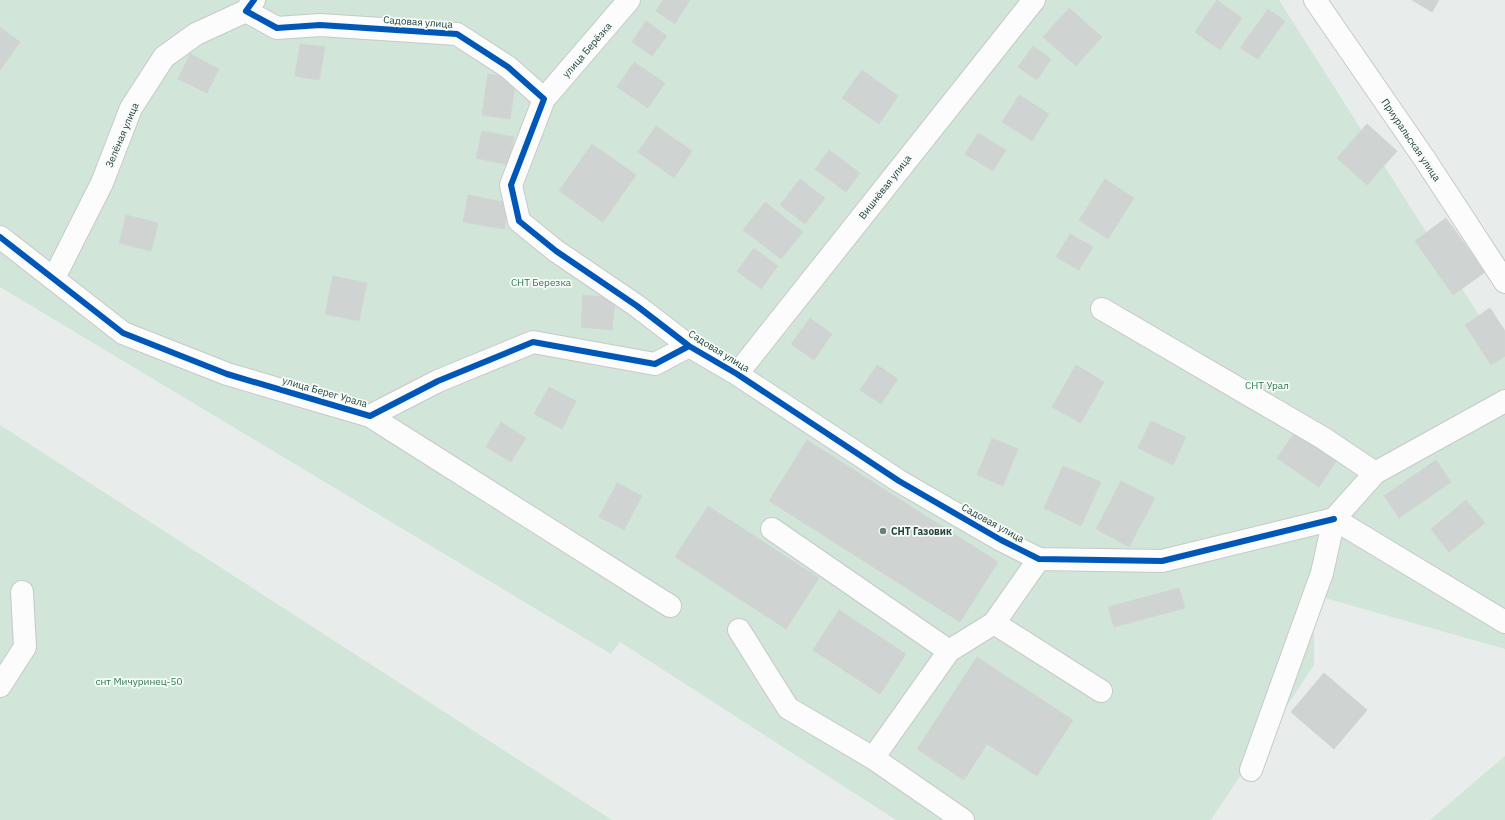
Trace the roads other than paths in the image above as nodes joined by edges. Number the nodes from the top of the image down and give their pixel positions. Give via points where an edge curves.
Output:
1 (630, 0) edge
2 (1034, 0) edge
3 (1315, 0) edge
4 (250, 6) edge
5 (544, 99) junction
6 (0, 237) edge
7 (54, 278) junction
8 (1505, 282) edge
9 (1102, 309) dead end
10 (689, 346) junction
11 (737, 374) junction
12 (1505, 401) edge
13 (370, 416) junction
14 (1376, 473) junction
15 (1334, 519) junction
16 (772, 529) dead end
17 (1039, 559) junction
18 (22, 592) dead end
19 (670, 606) dead end
20 (1505, 622) edge
21 (994, 623) junction
22 (739, 630) dead end
23 (949, 651) junction
24 (0, 686) edge
25 (1101, 691) dead end
26 (873, 758) junction
27 (1251, 770) dead end
28 (963, 820) edge

1 - 5 street, улица Берёзка
2 - 11 street, Вишнёвая улица
3 - 8 street, Приуральская улица via 1424,158
4 - 5 street, Садовая улица via 277,28 320,25 457,34 508,67
4 - 7 street, Зелёная улица via 196,34 164,57 132,108 102,183
5 - 10 street, Садовая улица via 511,185 519,221 556,251 637,306
6 - 7 street, улица Берег Урала
7 - 13 street, улица Берег Урала via 123,333 227,374
9 - 14 street via 1323,438
10 - 11 street, Садовая улица
10 - 13 street, улица Берег Урала via 655,364 533,342 438,381
11 - 17 street, Садовая улица via 899,481
12 - 14 street
13 - 19 street
14 - 15 street
15 - 17 street, Садовая улица via 1162,561
15 - 20 street
15 - 27 street via 1322,572
16 - 23 street
17 - 21 street
18 - 24 street via 25,647
21 - 23 street
21 - 25 street
22 - 26 street via 788,708
23 - 26 street
26 - 28 street

